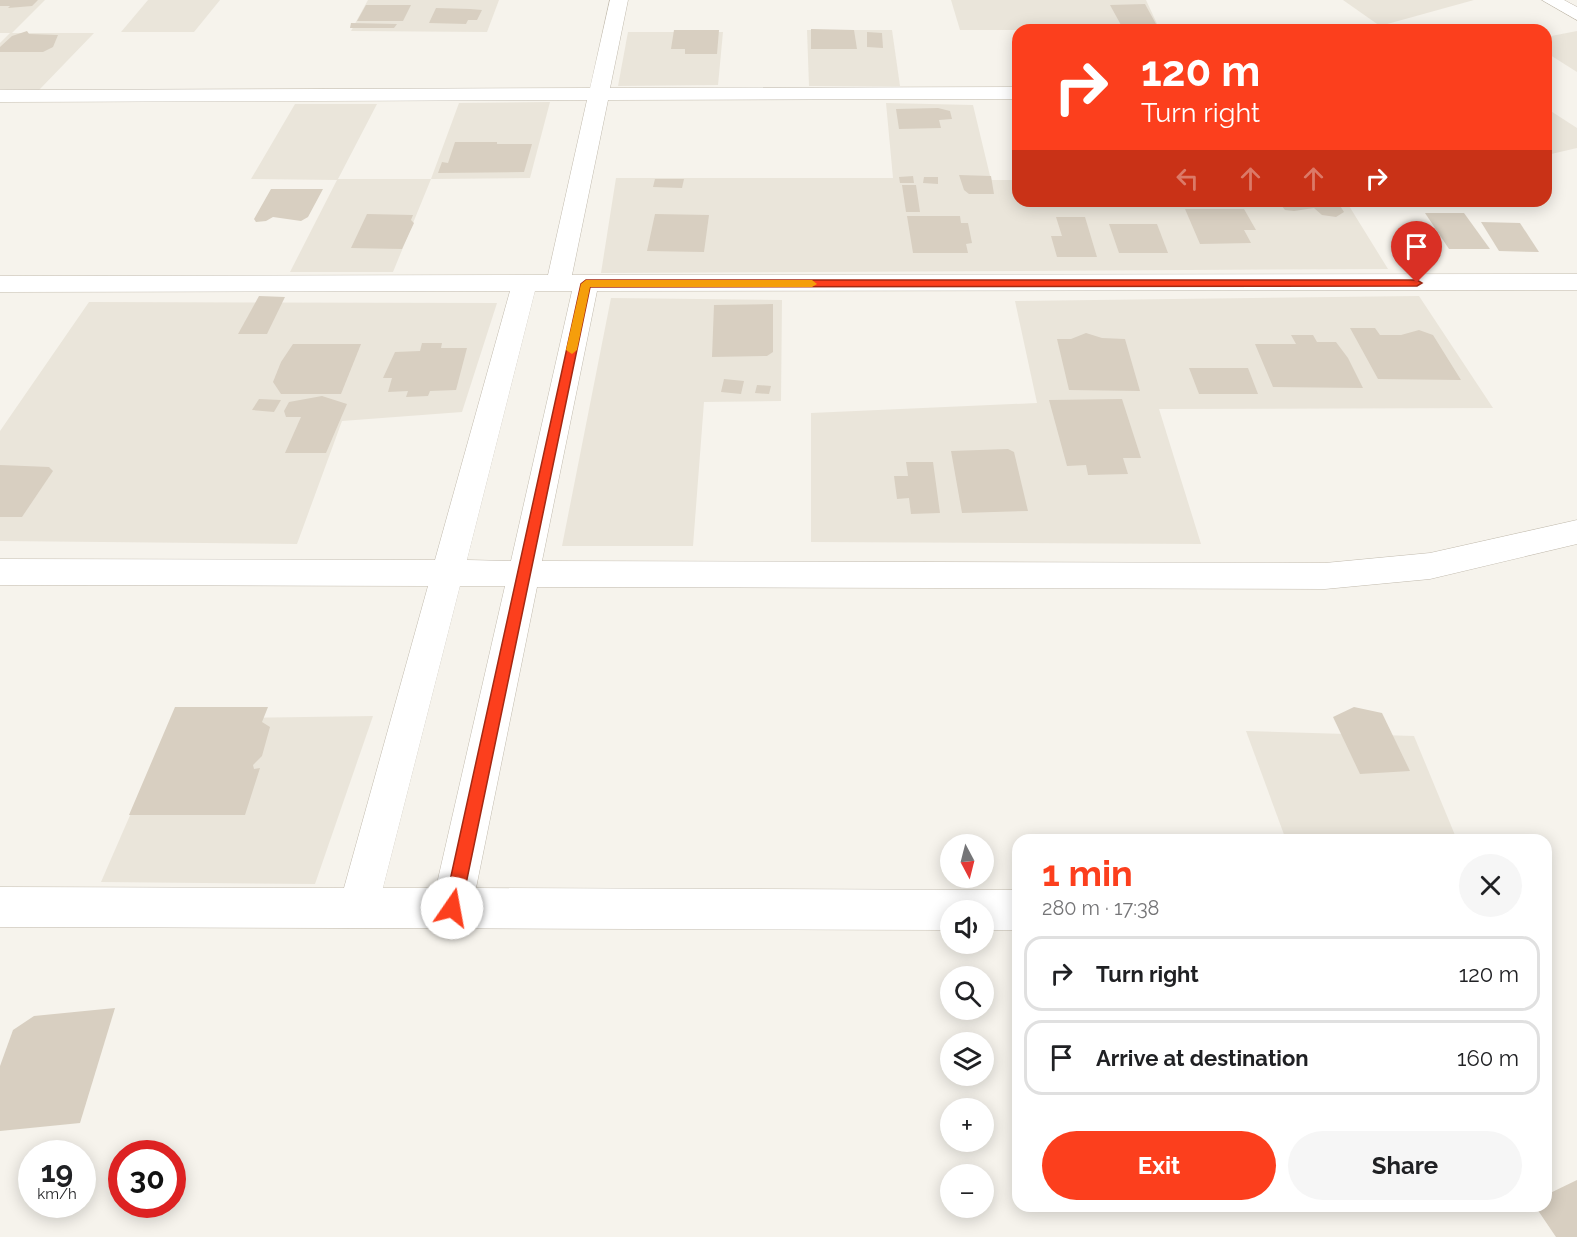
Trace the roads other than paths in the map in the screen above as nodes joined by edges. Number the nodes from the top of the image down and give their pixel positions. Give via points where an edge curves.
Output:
1 (619, 0) edge
2 (1551, 0) edge
3 (1577, 15) edge
4 (1012, 93) edge
5 (599, 94) junction
6 (0, 96) edge
7 (1577, 282) edge
8 (525, 283) junction
9 (0, 284) edge
10 (572, 284) junction
11 (1577, 532) edge
12 (0, 572) edge
13 (447, 574) junction
14 (524, 574) junction
15 (0, 907) edge
16 (358, 908) junction
17 (452, 908) junction
18 (1012, 910) edge

1 - 5 street
2 - 3 street
4 - 5 street
5 - 6 street
5 - 10 street
7 - 10 street
8 - 9 street
8 - 10 street
8 - 13 street
10 - 14 street
11 - 14 street via 1430,566 1325,576
12 - 13 street
13 - 14 street
13 - 16 street
14 - 17 street
15 - 16 street
16 - 17 street
17 - 18 street

